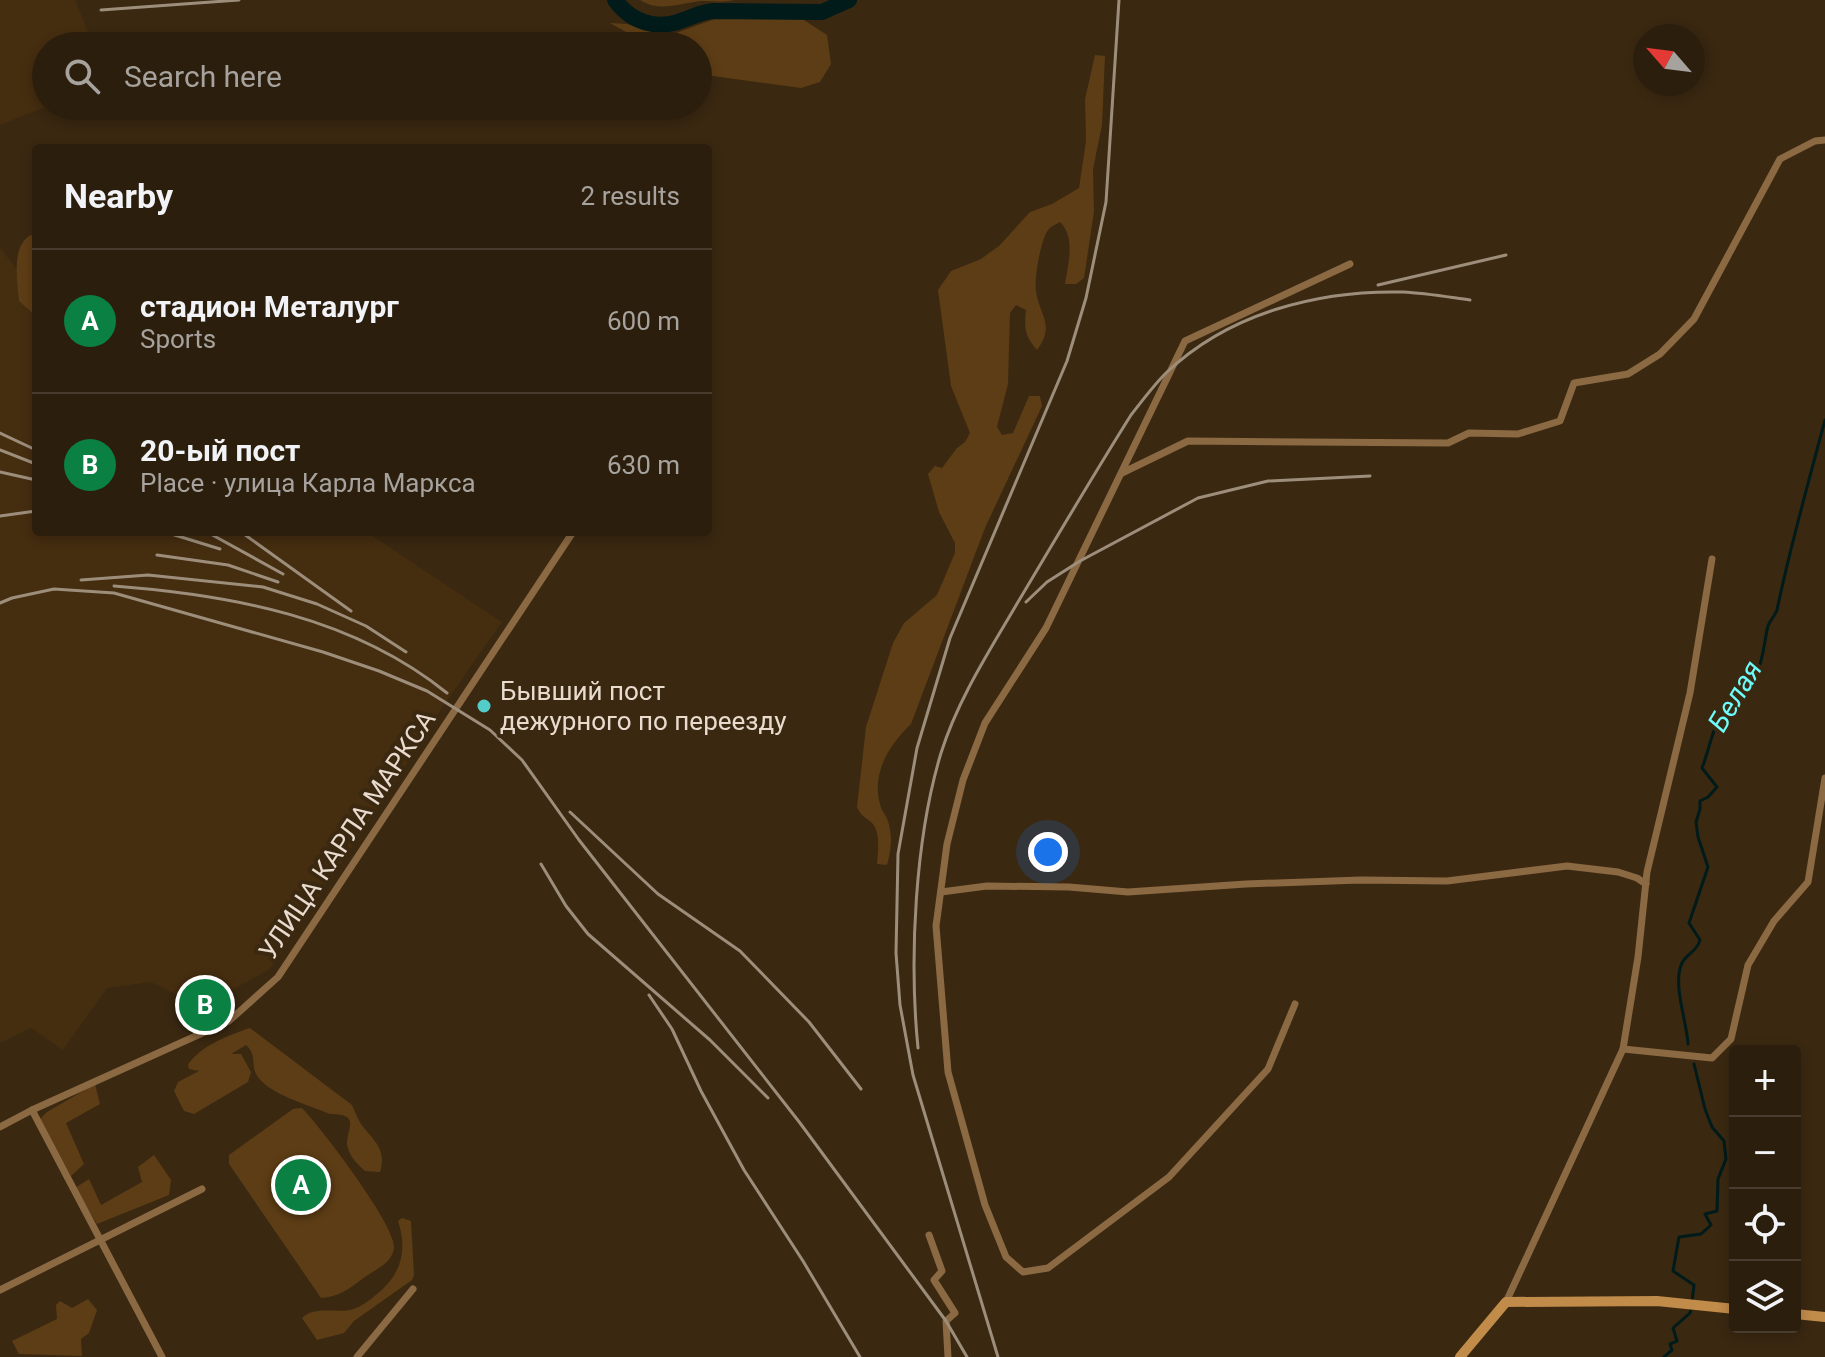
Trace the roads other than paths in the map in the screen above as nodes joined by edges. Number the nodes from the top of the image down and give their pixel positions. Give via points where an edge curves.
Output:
1 (1825, 140) edge
2 (1350, 264) dead end
3 (1122, 473) junction
4 (570, 536) edge
5 (1712, 559) dead end
6 (1825, 778) edge
7 (1646, 884) junction
8 (941, 892) junction
9 (1295, 1004) dead end
10 (1623, 1049) junction
11 (32, 1110) junction
12 (0, 1127) edge
13 (202, 1189) dead end
14 (929, 1235) dead end
15 (101, 1241) junction
16 (413, 1289) dead end
17 (0, 1290) edge
18 (1506, 1302) junction
19 (1729, 1308) edge
20 (1801, 1315) edge
21 (1825, 1317) edge
22 (162, 1357) edge
23 (357, 1357) edge
24 (948, 1357) edge
25 (1460, 1357) edge

1 - 3 street via 1780,159 1694,319 1660,354 1628,374 1574,383 1560,421 1518,434 1469,433 1448,443 1188,441
2 - 3 street via 1185,341
3 - 8 street via 1046,628 997,701 972,752 947,844
4 - 11 street, УЛИЦА КАРЛА МАРКСА via 278,977 229,1021
5 - 7 street via 1690,693
6 - 10 street via 1808,882 1774,921 1748,965 1731,1039 1712,1058
7 - 8 street via 1618,872 1567,866 1447,881 1128,892 987,886
7 - 10 street
8 - 9 street via 936,926 948,1072 985,1205 1006,1257 1023,1272 1048,1268 1169,1177 1268,1069
10 - 18 street
11 - 12 street, УЛИЦА КАРЛА МАРКСА
11 - 15 street
13 - 15 street
14 - 24 street via 942,1271 934,1280 955,1313 946,1321
15 - 17 street
15 - 22 street
16 - 23 street
18 - 19 street via 1657,1301
18 - 25 street
20 - 21 street

